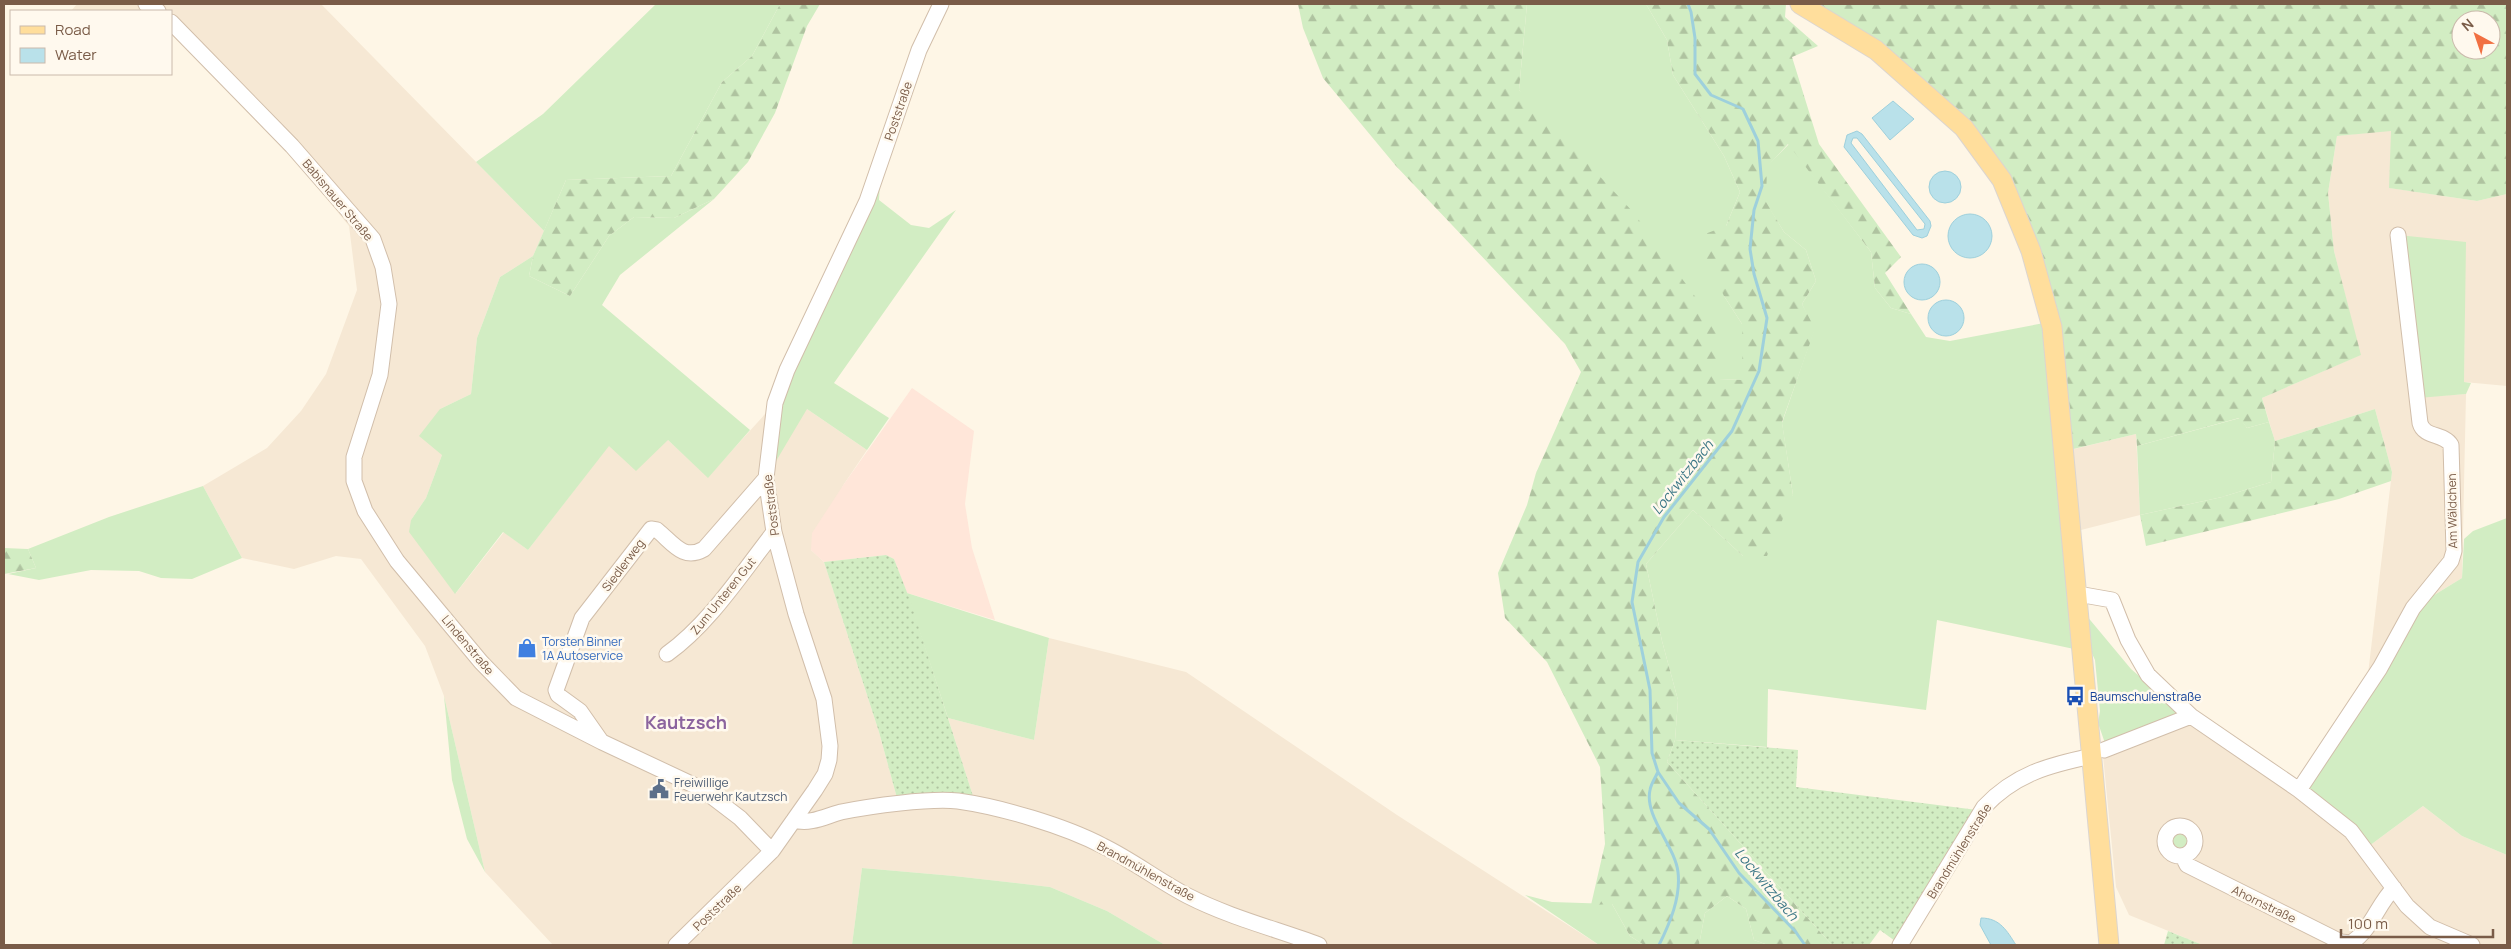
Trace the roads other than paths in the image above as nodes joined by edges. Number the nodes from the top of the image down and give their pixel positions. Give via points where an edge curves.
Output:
1 (941, 4) edge
2 (1800, 4) edge
3 (172, 23) edge
4 (2398, 235) dead end
5 (766, 478) junction
6 (365, 512) joint
7 (774, 532) junction
8 (2078, 594) junction
9 (667, 654) dead end
10 (556, 690) joint
11 (2191, 716) junction
12 (602, 742) junction
13 (2098, 753) junction
14 (2298, 790) junction
15 (794, 820) junction
16 (772, 851) junction
17 (2183, 856) dead end
18 (2394, 888) junction
19 (2351, 944) edge
20 (676, 945) edge
21 (1319, 945) edge
22 (1900, 945) edge
23 (2109, 945) edge
24 (2472, 945) edge

1 - 5 street, Poststraße via 919,50 867,201 787,370 775,403
2 - 8 main road via 1876,50 1964,128 2002,180 2031,251 2052,327
3 - 6 street, Babisnauer Straße via 292,146 373,238 384,267 389,304 380,375 354,457 354,481
4 - 14 street, Am Wäldchen via 2420,423 2425,432 2448,440 2451,445 2454,551 2451,561 2413,608 2380,668
5 - 7 street, Poststraße
5 - 10 street, Siedlerweg via 704,549 694,555 685,554 656,530 645,535 582,618
6 - 12 street, Lindenstraße via 397,561 502,685 516,698
7 - 9 street, Zum Unteren Gut via 706,618 685,641
7 - 15 street, Poststraße via 824,699 830,746 824,774
8 - 11 street via 2112,600 2128,640 2148,675
8 - 13 main road
10 - 12 street, Lindenstraße via 580,711
11 - 13 street
11 - 14 street
12 - 16 street, Lindenstraße via 719,800
13 - 22 street, Brandmühlenstraße via 2022,777 2000,790 1984,807
13 - 23 main road
14 - 18 street via 2351,831
15 - 16 street, Poststraße
15 - 21 street, Brandmühlenstraße via 803,823 842,812 900,803 958,801 992,809 1089,839 1189,896
16 - 20 street, Poststraße
17 - 19 street, Ahornstraße via 2187,866
18 - 19 street, Ahornstraße via 2362,936
18 - 24 street via 2407,906 2430,927

